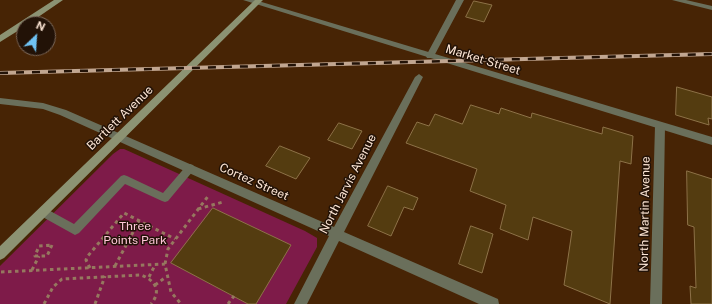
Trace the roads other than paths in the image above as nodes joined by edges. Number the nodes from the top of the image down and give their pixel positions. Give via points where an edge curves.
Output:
1 (59, 0) edge
2 (460, 0) edge
3 (676, 0) edge
4 (254, 1) edge
5 (712, 8) edge
6 (0, 39) edge
7 (430, 56) junction
8 (419, 77) dead end
9 (0, 101) edge
10 (660, 126) junction
11 (120, 136) junction
12 (712, 141) edge
13 (190, 168) junction
14 (43, 212) junction
15 (337, 234) junction
16 (0, 254) edge
17 (300, 304) edge
18 (493, 304) edge
19 (656, 304) edge

1 - 6 main road
2 - 7 street
3 - 5 street
4 - 7 street, Market Street
4 - 11 main road, Bartlett Avenue
7 - 10 street, Market Street
8 - 15 street, North Jarvis Avenue
9 - 11 street, Cortez Street via 42,106 63,112
10 - 12 street, Market Street
10 - 19 street, North Martin Avenue
11 - 13 street, Cortez Street
11 - 14 main road, Bartlett Avenue
13 - 14 lane via 165,198 124,179 76,230
13 - 15 street, Cortez Street
14 - 16 main road, Bartlett Avenue
15 - 17 street, North Jarvis Avenue
15 - 18 street, Cortez Street

